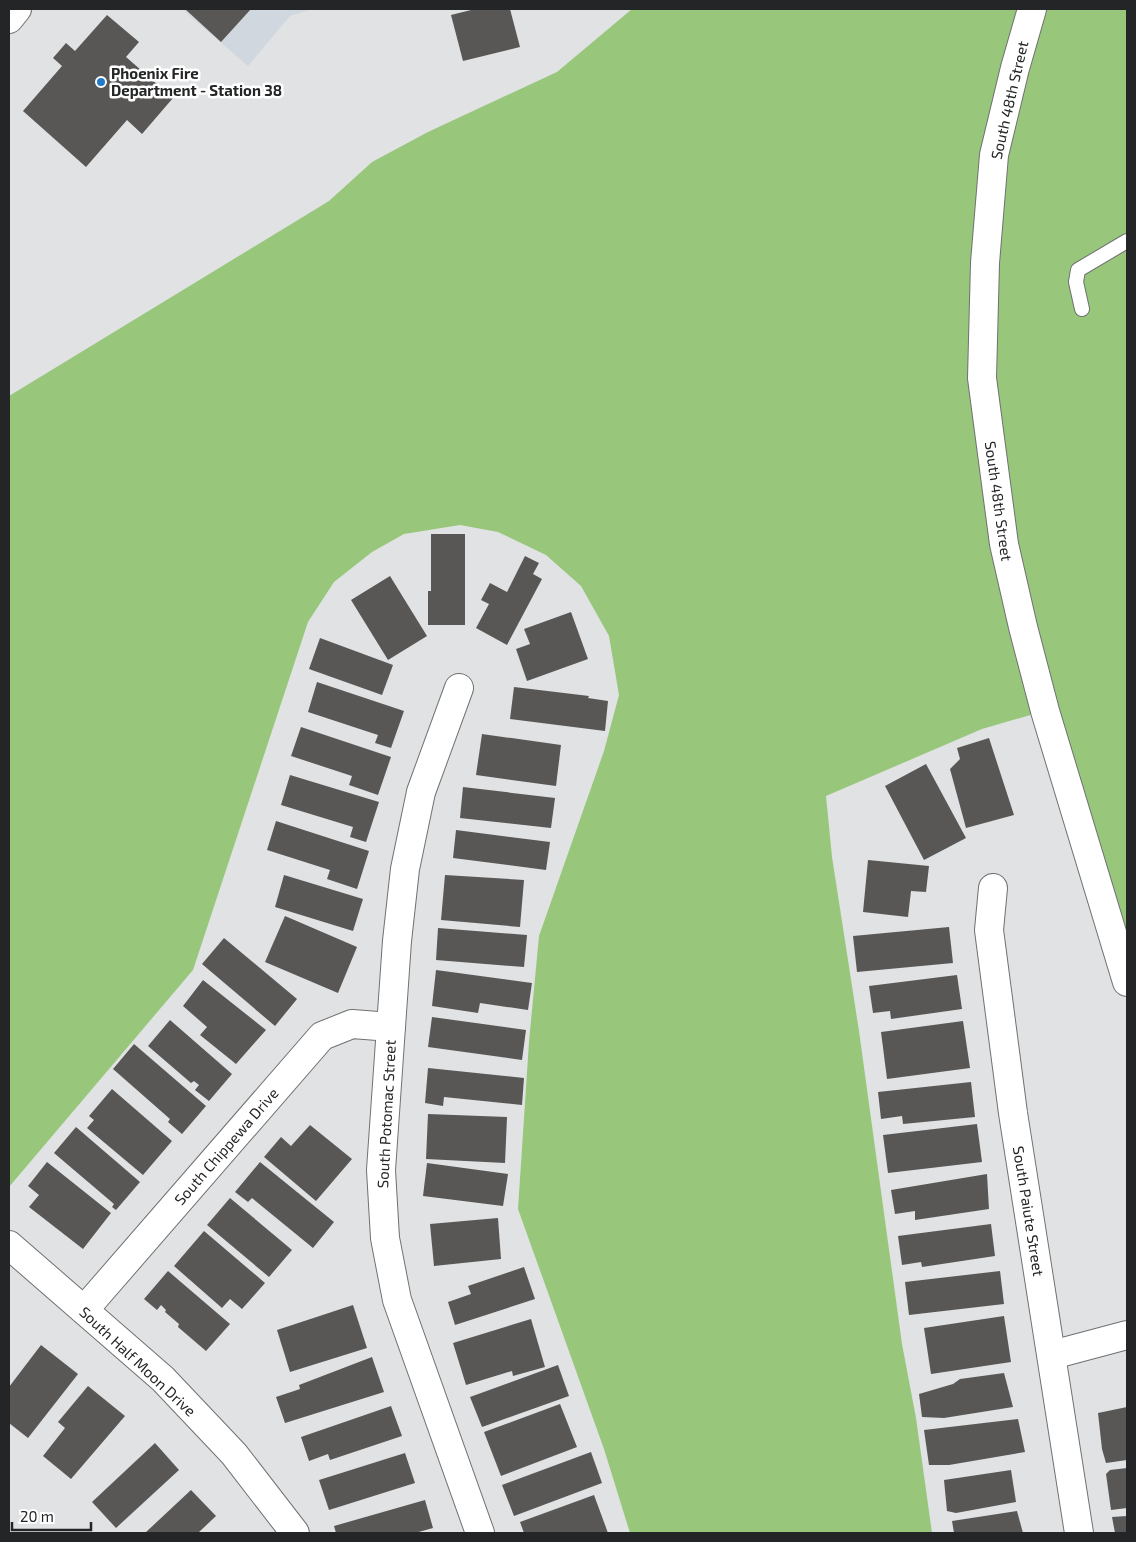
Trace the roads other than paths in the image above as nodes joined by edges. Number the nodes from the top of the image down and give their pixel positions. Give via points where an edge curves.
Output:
1 (16, 9) edge
2 (1032, 9) edge
3 (9, 19) edge
4 (1127, 241) edge
5 (1082, 309) dead end
6 (459, 688) dead end
7 (993, 888) dead end
8 (1127, 982) edge
9 (391, 1027) junction
10 (9, 1246) edge
11 (84, 1310) junction
12 (1127, 1336) edge
13 (1052, 1355) junction
14 (295, 1533) edge
15 (480, 1533) edge
16 (1079, 1533) edge

1 - 3 street
2 - 8 street, South 48th Street via 994,156 985,263 982,378 1004,544 1023,627 1044,711
4 - 5 lane via 1078,270 1076,282
6 - 9 street, South Potomac Street via 421,792 405,869
7 - 13 street, South Paiute Street via 989,930
9 - 11 street, South Chippewa Drive via 352,1024 322,1036
9 - 15 street, South Potomac Street via 381,1170 385,1238 397,1300
10 - 11 street, South Half Moon Drive
11 - 14 street, South Half Moon Drive via 162,1379 234,1454
12 - 13 street
13 - 16 street, South Paiute Street

